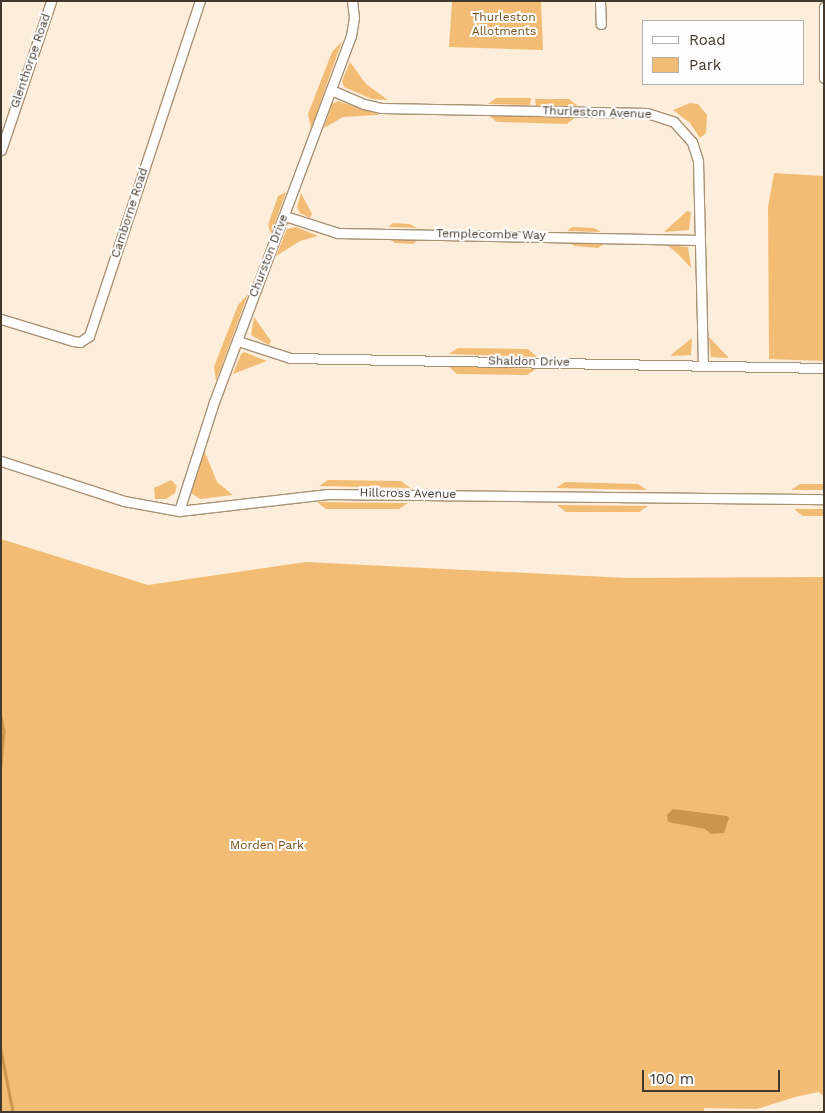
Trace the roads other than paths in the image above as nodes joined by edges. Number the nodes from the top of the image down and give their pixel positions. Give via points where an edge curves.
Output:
1 (51, 1) edge
2 (200, 1) edge
3 (352, 1) edge
4 (600, 1) edge
5 (824, 7) edge
6 (601, 24) dead end
7 (824, 78) edge
8 (331, 90) junction
9 (1, 150) edge
10 (285, 216) junction
11 (699, 240) junction
12 (1, 319) edge
13 (238, 341) junction
14 (702, 365) junction
15 (824, 368) edge
16 (1, 461) edge
17 (824, 499) edge
18 (178, 511) junction

1 - 9 street, Glenthorpe Road
2 - 12 street, Camborne Road via 89,336 80,342 73,341
3 - 8 street, Churston Drive via 354,27
4 - 6 street
5 - 7 street
8 - 10 street, Churston Drive
8 - 11 street, Thurleston Avenue via 382,108 647,113 662,116 683,130 696,154
10 - 11 street, Templecombe Way via 338,233
10 - 13 street, Churston Drive
11 - 14 street, Thurleston Avenue
13 - 14 street, Shaldon Drive via 290,358
13 - 18 street, Churston Drive
14 - 15 street, Shaldon Drive
16 - 18 street, Hillcross Avenue via 124,501
17 - 18 street, Hillcross Avenue via 328,494

